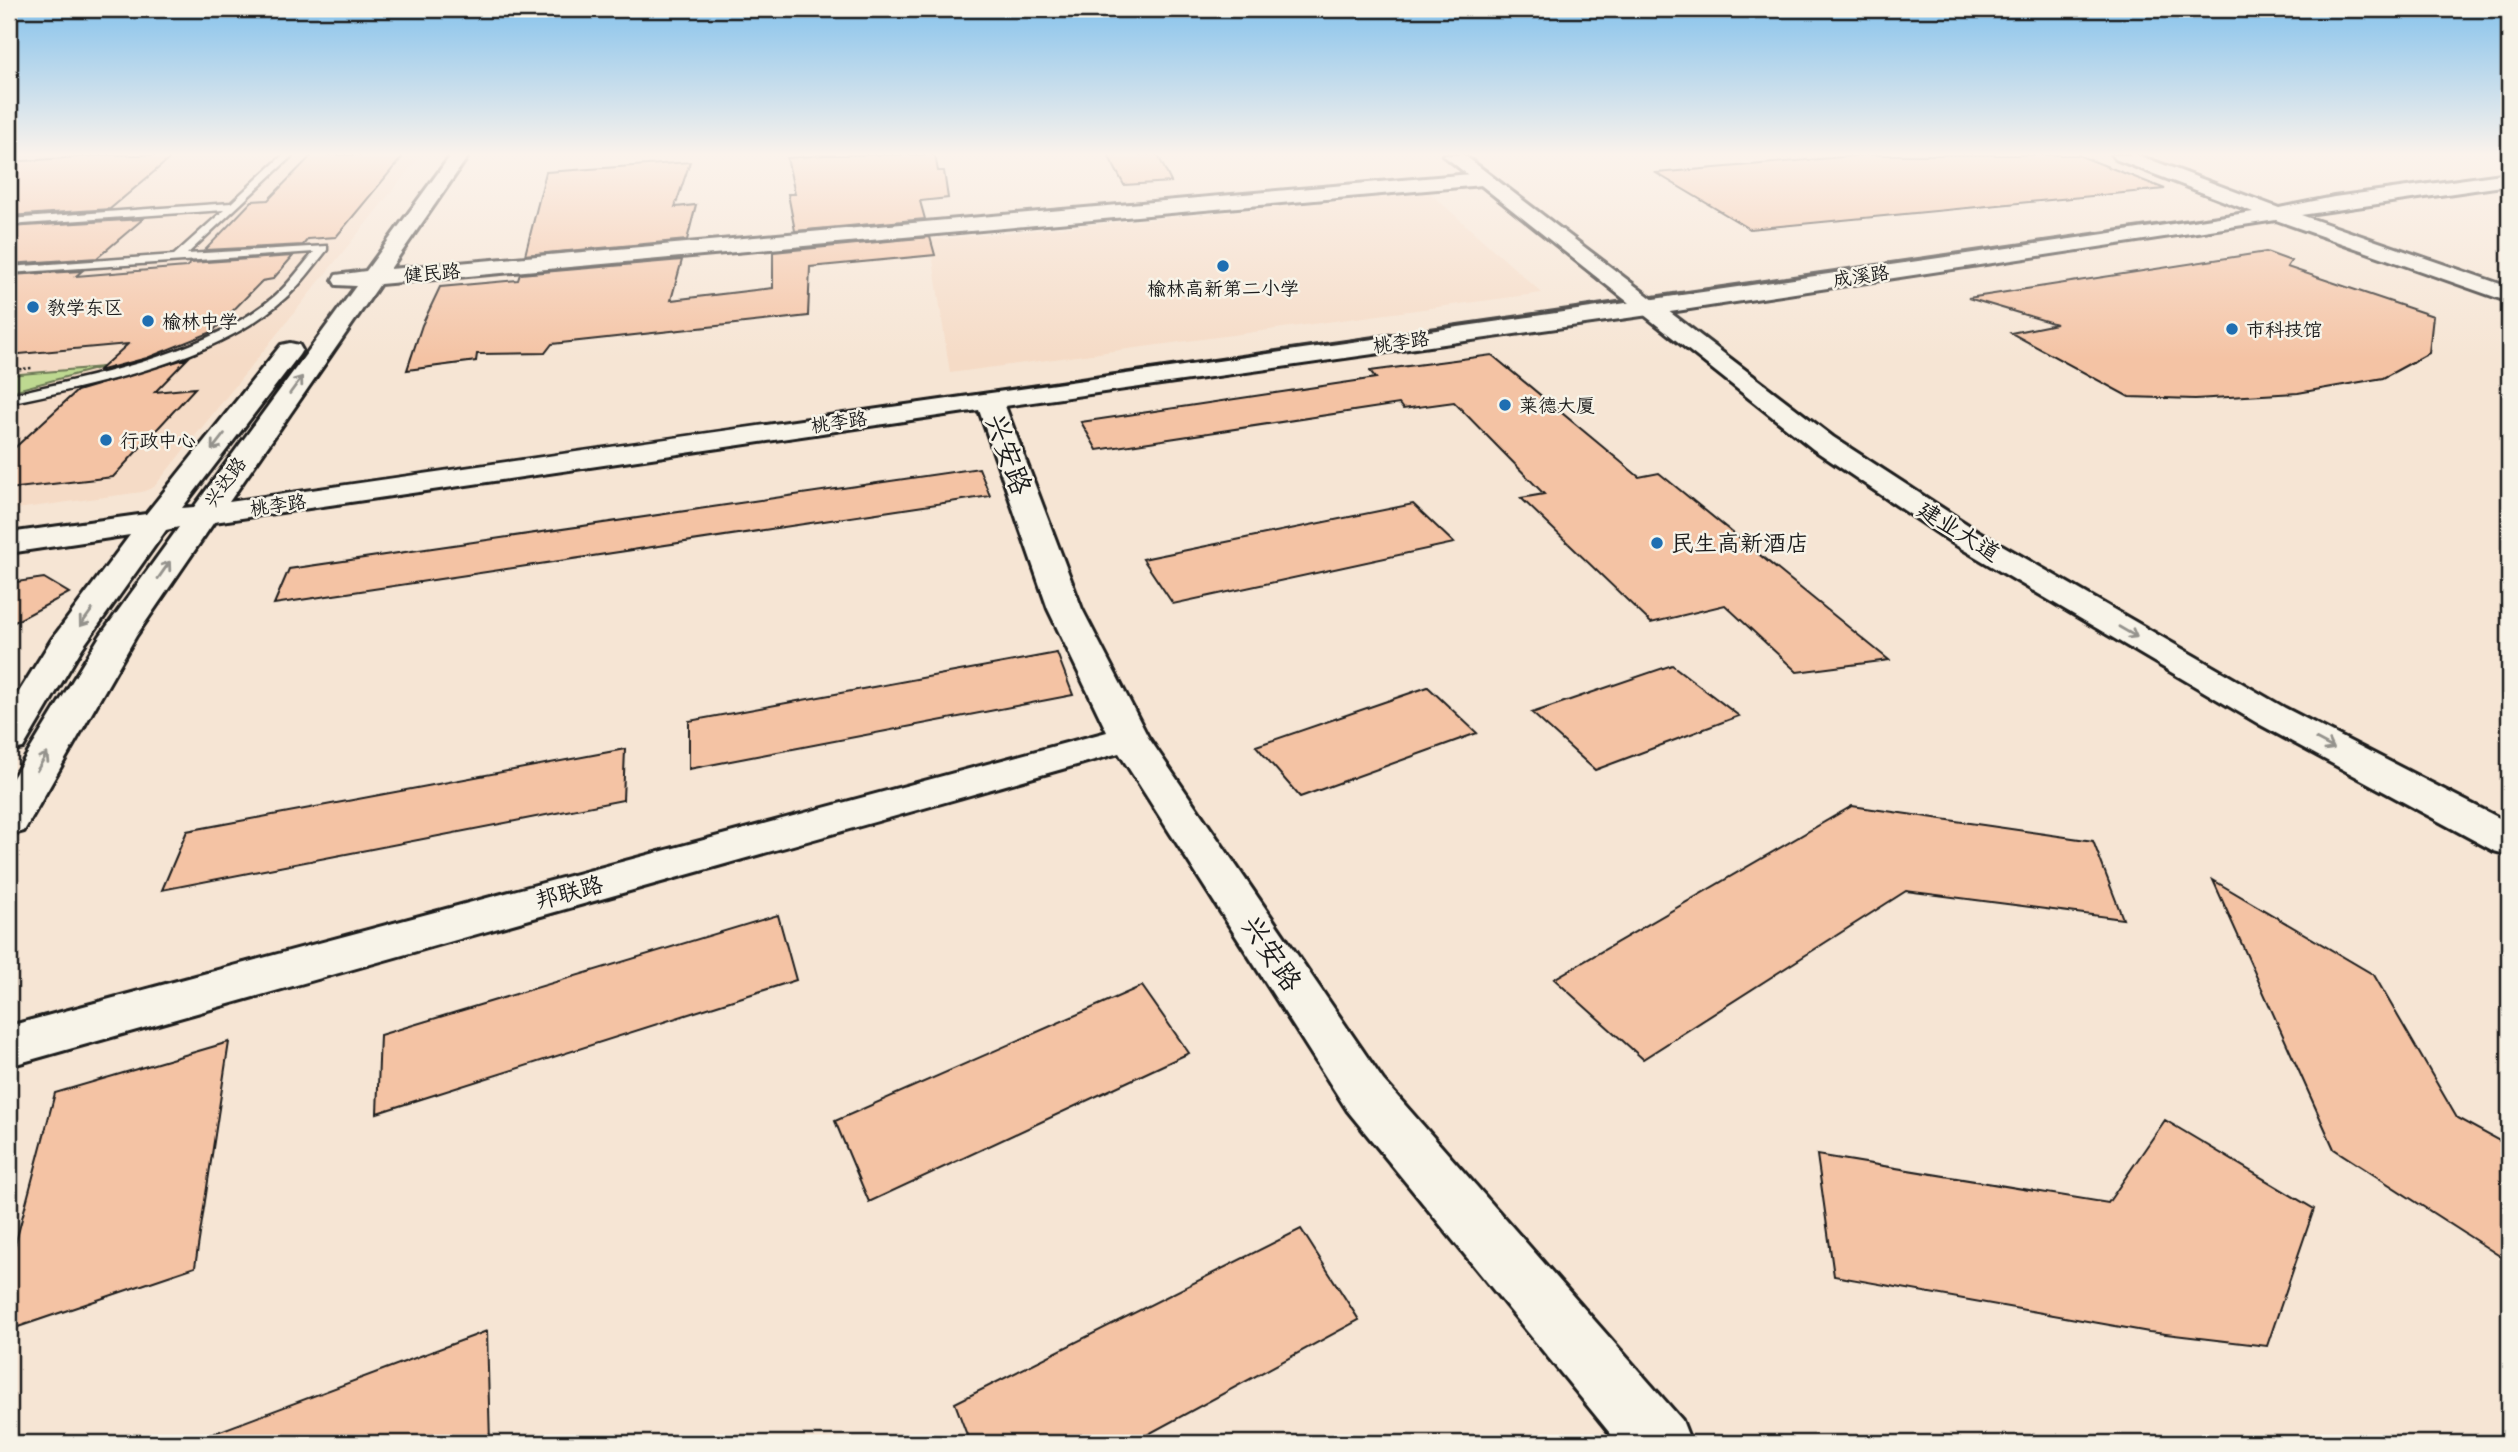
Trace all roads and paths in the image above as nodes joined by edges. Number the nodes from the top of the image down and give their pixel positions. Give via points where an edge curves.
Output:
1 (214, 223) edge
2 (395, 223) edge
3 (404, 223) edge
4 (920, 223) edge
5 (1550, 223) edge
6 (2218, 223) edge
7 (2302, 223) edge
8 (177, 258) junction
9 (9, 270) edge
10 (358, 279) junction
11 (2509, 295) edge
12 (326, 302) dead end
13 (1660, 306) junction
14 (301, 335) dead end
15 (9, 399) edge
16 (989, 400) junction
17 (201, 517) junction
18 (155, 523) junction
19 (9, 543) edge
20 (1129, 738) junction
21 (9, 739) edge
22 (2509, 814) edge
23 (9, 821) edge
24 (2509, 841) edge
25 (9, 1046) edge
26 (1659, 1443) edge

1 - 8 lane
2 - 10 main road, 兴达路
3 - 10 main road, 兴达路
4 - 10 main road, 健民路
5 - 13 main road, 建业大道
6 - 13 main road, 成溪路
7 - 11 main road
8 - 9 lane
8 - 15 lane via 323,248 275,302 211,341 96,378
10 - 12 main road, 兴达路
17 -> 10 main road, 兴达路
13 - 16 main road, 桃李路
13 - 22 main road, 建业大道 via 1848,439 1989,529 2296,703
13 -> 24 main road, 建业大道 via 1823,443 1965,537 2272,716
14 -> 18 main road, 兴达路
16 - 17 main road, 桃李路
16 - 20 main road, 兴安路 via 1065,609
17 - 18 main road, 桃李路
23 -> 17 main road, 兴达路 via 118,636
18 - 19 main road, 桃李路
18 -> 21 main road, 兴达路 via 65,648
20 - 25 main road, 邦联路
20 - 26 main road, 兴安路 via 1365,1095

